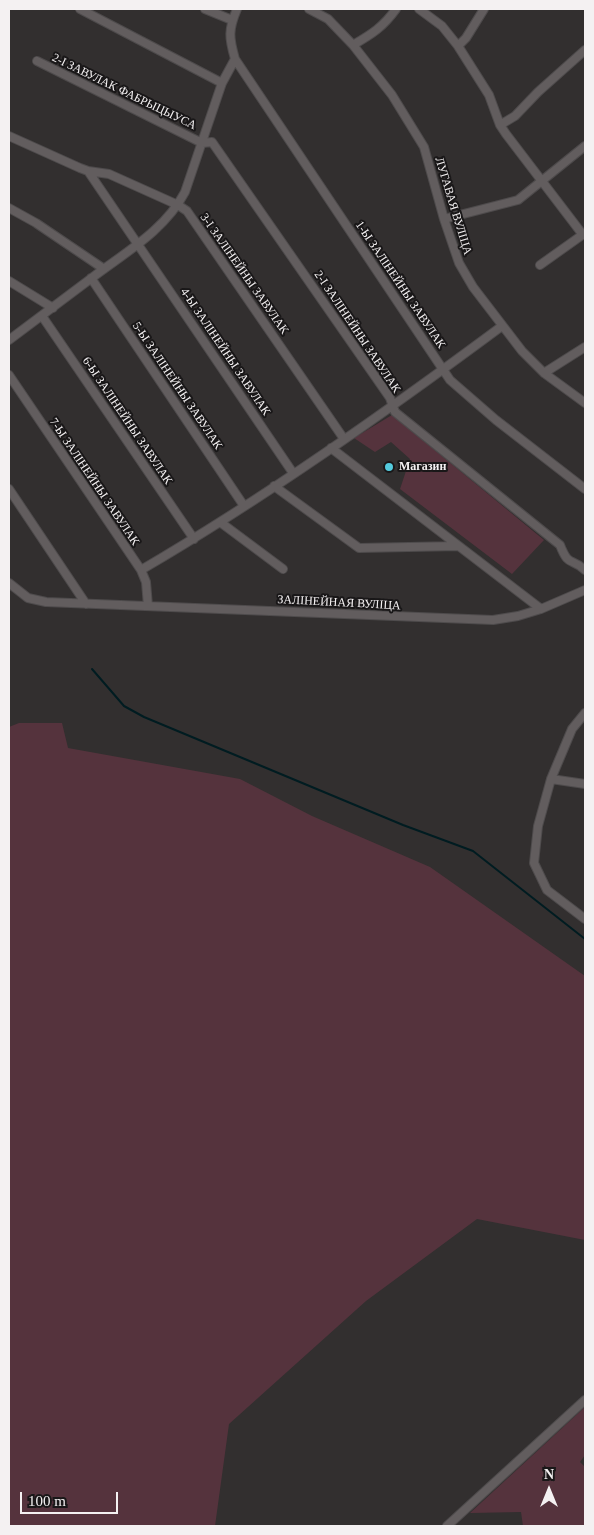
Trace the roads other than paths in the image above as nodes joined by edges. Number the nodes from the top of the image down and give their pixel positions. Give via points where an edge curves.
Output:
1 (80, 9) edge
2 (205, 9) edge
3 (237, 9) edge
4 (309, 9) edge
5 (396, 9) edge
6 (419, 9) edge
7 (484, 9) edge
8 (232, 20) junction
9 (353, 44) junction
10 (458, 46) junction
11 (585, 50) edge
12 (235, 59) junction
13 (37, 61) dead end
14 (222, 82) junction
15 (500, 125) junction
16 (9, 136) edge
17 (202, 143) junction
18 (585, 146) edge
19 (88, 171) junction
20 (543, 181) junction
21 (178, 205) junction
22 (9, 208) edge
23 (444, 219) junction
24 (584, 234) edge
25 (139, 243) junction
26 (540, 264) dead end
27 (104, 268) junction
28 (91, 278) junction
29 (9, 281) edge
30 (53, 308) junction
31 (42, 316) junction
32 (502, 326) junction
33 (9, 340) edge
34 (585, 347) edge
35 (443, 370) junction
36 (544, 373) junction
37 (9, 375) edge
38 (585, 403) edge
39 (393, 406) junction
40 (344, 439) junction
41 (331, 448) junction
42 (293, 473) junction
43 (274, 486) junction
44 (9, 489) edge
45 (585, 489) edge
46 (244, 506) junction
47 (220, 522) junction
48 (194, 539) junction
49 (458, 546) junction
50 (283, 569) dead end
51 (141, 570) junction
52 (585, 570) edge
53 (9, 583) edge
54 (585, 590) edge
55 (86, 604) junction
56 (148, 606) junction
57 (542, 609) junction
58 (585, 713) edge
59 (551, 779) junction
60 (585, 784) edge
61 (585, 919) edge
62 (585, 1400) edge
63 (448, 1526) edge

1 - 14 street
2 - 8 street
3 - 8 street
4 - 9 street, ЛУГАВАЯ ВУЛІЦА via 328,19
5 - 9 street via 374,33
6 - 10 street via 442,26
7 - 10 street
8 - 12 street via 229,37
9 - 23 street, ЛУГАВАЯ ВУЛІЦА via 392,95 424,147
10 - 15 street via 489,95
11 - 15 street via 515,116
12 - 14 street
12 - 35 street, 1-Ы ЗАЛІНЕЙНЫ ЗАВУЛАК
13 - 17 street, 2-І ЗАВУЛАК ФАБРЫЦЫУСА
14 - 17 street
15 - 20 street
16 - 19 street, 3-І ЗАЛІНЕЙНЫ ЗАВУЛАК
17 - 21 street via 186,192
17 - 39 street, 2-І ЗАЛІНЕЙНЫ ЗАВУЛАК via 212,142
18 - 20 street
19 - 21 street, 3-І ЗАЛІНЕЙНЫ ЗАВУЛАК via 109,174
19 - 25 street, 4-Ы ЗАЛІНЕЙНЫ ЗАВУЛАК
20 - 23 street via 518,200
20 - 24 street
21 - 25 street
21 - 40 street, 3-І ЗАЛІНЕЙНЫ ЗАВУЛАК via 187,211
22 - 27 street
23 - 32 street, ЛУГАВАЯ ВУЛІЦА via 459,263
24 - 26 street
25 - 27 street
25 - 42 street, 4-Ы ЗАЛІНЕЙНЫ ЗАВУЛАК
27 - 28 street
28 - 30 street
28 - 46 street, 5-Ы ЗАЛІНЕЙНЫ ЗАВУЛАК
29 - 30 street
30 - 31 street
31 - 33 street
31 - 48 street, 6-Ы ЗАЛІНЕЙНЫ ЗАВУЛАК
32 - 35 street
32 - 36 street, ЛУГАВАЯ ВУЛІЦА
34 - 36 street
35 - 39 street
35 - 45 street, 1-Ы ЗАЛІНЕЙНЫ ЗАВУЛАК via 496,420
36 - 38 street, ЛУГАВАЯ ВУЛІЦА
37 - 51 street, 7-Ы ЗАЛІНЕЙНЫ ЗАВУЛАК
39 - 40 street
39 - 52 street, 2-І ЗАЛІНЕЙНЫ ЗАВУЛАК via 394,412 560,545 566,559
40 - 41 street
41 - 42 street
41 - 49 street
42 - 43 street
43 - 46 street
43 - 49 street via 359,548
44 - 55 street
46 - 47 street
47 - 48 street
47 - 50 street
48 - 51 street
49 - 57 street
51 - 56 street, 7-Ы ЗАЛІНЕЙНЫ ЗАВУЛАК via 146,582
53 - 55 street, ЗАЛІНЕЙНАЯ ВУЛІЦА via 28,598
54 - 57 street, ЗАЛІНЕЙНАЯ ВУЛІЦА
55 - 56 street, ЗАЛІНЕЙНАЯ ВУЛІЦА
56 - 57 street, ЗАЛІНЕЙНАЯ ВУЛІЦА via 494,620
58 - 59 street via 572,728
59 - 60 street
59 - 61 street via 538,826 534,862 547,890
62 - 63 street

